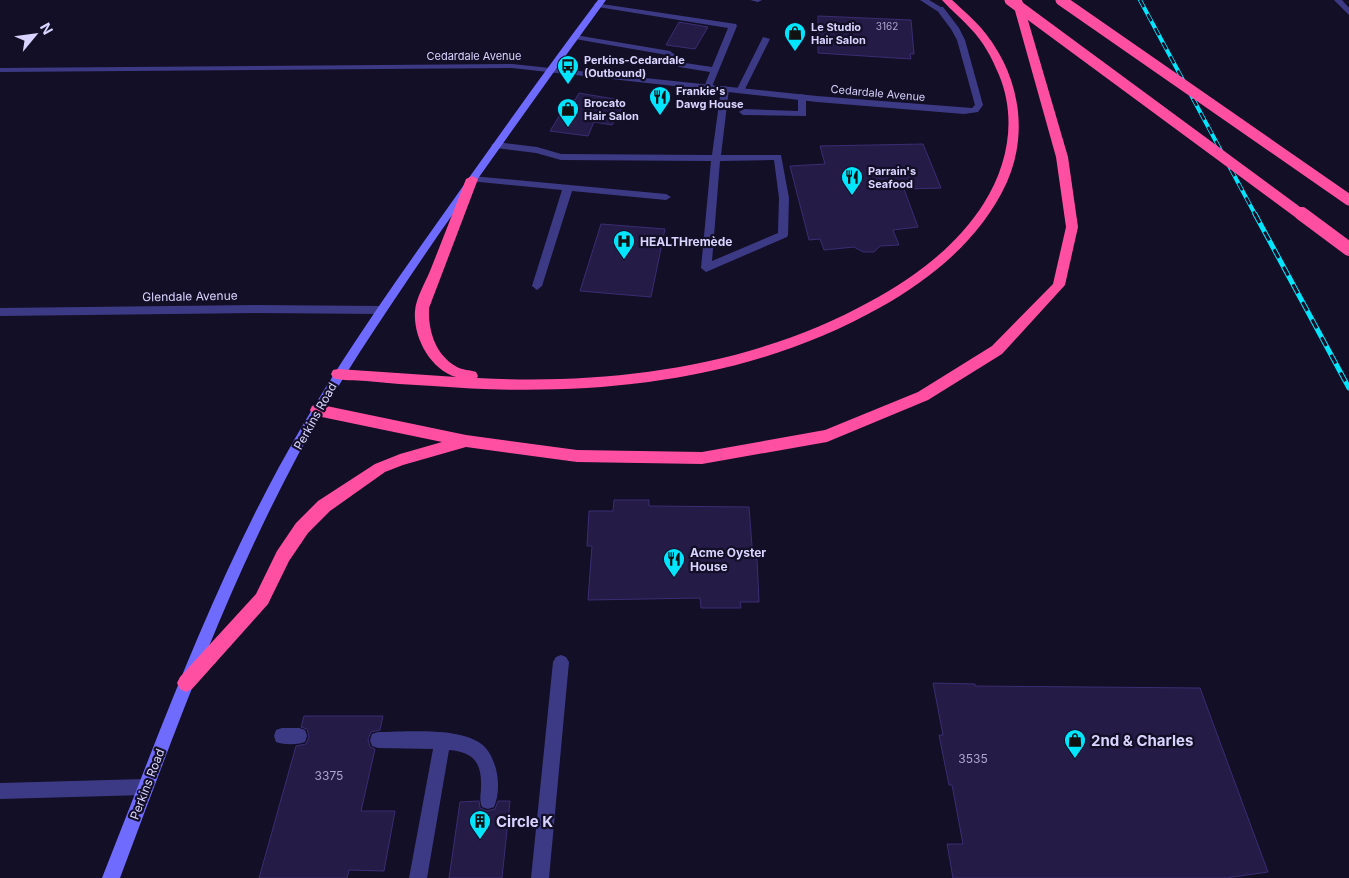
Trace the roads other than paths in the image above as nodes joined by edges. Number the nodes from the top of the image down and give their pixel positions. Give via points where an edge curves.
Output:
1 (754, 0) edge
2 (758, 0) edge
3 (924, 0) edge
4 (947, 0) edge
5 (1010, 0) edge
6 (1017, 0) edge
7 (1061, 0) edge
8 (1338, 0) edge
9 (600, 3) edge
10 (1349, 13) edge
11 (575, 37) junction
12 (766, 39) dead end
13 (0, 70) edge
14 (550, 70) junction
15 (714, 70) junction
16 (708, 88) junction
17 (725, 89) junction
18 (740, 91) junction
19 (802, 98) junction
20 (743, 112) dead end
21 (496, 145) junction
22 (1272, 147) junction
23 (716, 158) junction
24 (472, 180) junction
25 (568, 188) junction
26 (1349, 196) edge
27 (666, 198) dead end
28 (1349, 200) edge
29 (1349, 249) edge
30 (537, 286) dead end
31 (381, 310) junction
32 (0, 312) edge
33 (338, 374) junction
34 (494, 383) junction
35 (317, 410) junction
36 (466, 441) junction
37 (561, 662) dead end
38 (186, 683) junction
39 (282, 736) dead end
40 (299, 736) dead end
41 (378, 740) dead end
42 (442, 740) junction
43 (146, 787) junction
44 (0, 791) edge
45 (488, 801) dead end
46 (111, 878) edge
47 (418, 878) edge
48 (540, 878) edge

1 - 2 street
3 - 19 street, Cedardale Avenue via 940,9 961,40 979,104 975,110
4 - 34 highway via 985,38 1000,64 1010,91 1015,137 1002,181 988,208 973,228 929,271 849,318 763,353 650,377 595,383
5 - 29 highway, bridge
6 - 36 highway via 1062,157 1072,227 1059,285 997,350 923,396 827,436 702,458 577,456
7 - 22 highway, bridge
8 - 10 street
9 - 11 street, Perkins Road
9 - 15 street via 732,26
11 - 14 street, Perkins Road
11 - 15 street via 670,53 682,65
12 - 18 street
13 - 14 street, Cedardale Avenue via 502,66
14 - 16 street, Cedardale Avenue
14 - 21 street, Perkins Road
15 - 16 street
16 - 17 street, Cedardale Avenue
17 - 18 street, Cedardale Avenue
17 - 23 street
18 - 19 street, Cedardale Avenue
19 - 20 street via 803,114
21 - 23 street via 537,150 561,157
21 - 24 street, Perkins Road
22 - 26 highway, bridge
22 - 28 highway, bridge
23 - 23 street via 708,250 706,268 783,235 784,198 778,158
24 - 25 street
24 - 31 street, Perkins Road
24 - 34 highway via 422,308 421,322 425,339 452,370
25 - 27 street
25 - 30 street
31 - 32 street, Glendale Avenue
31 - 33 street, Perkins Road
33 - 34 highway
33 - 35 street, Perkins Road
35 - 36 highway
35 - 38 street, Perkins Road via 233,573
36 - 38 highway via 380,468 324,506 302,528 283,556 262,599
37 - 48 street
38 - 43 street, Perkins Road
39 - 40 street
41 - 42 street
42 - 45 street via 466,744 478,751 491,774
42 - 47 street
43 - 44 street
43 - 46 street, Perkins Road

